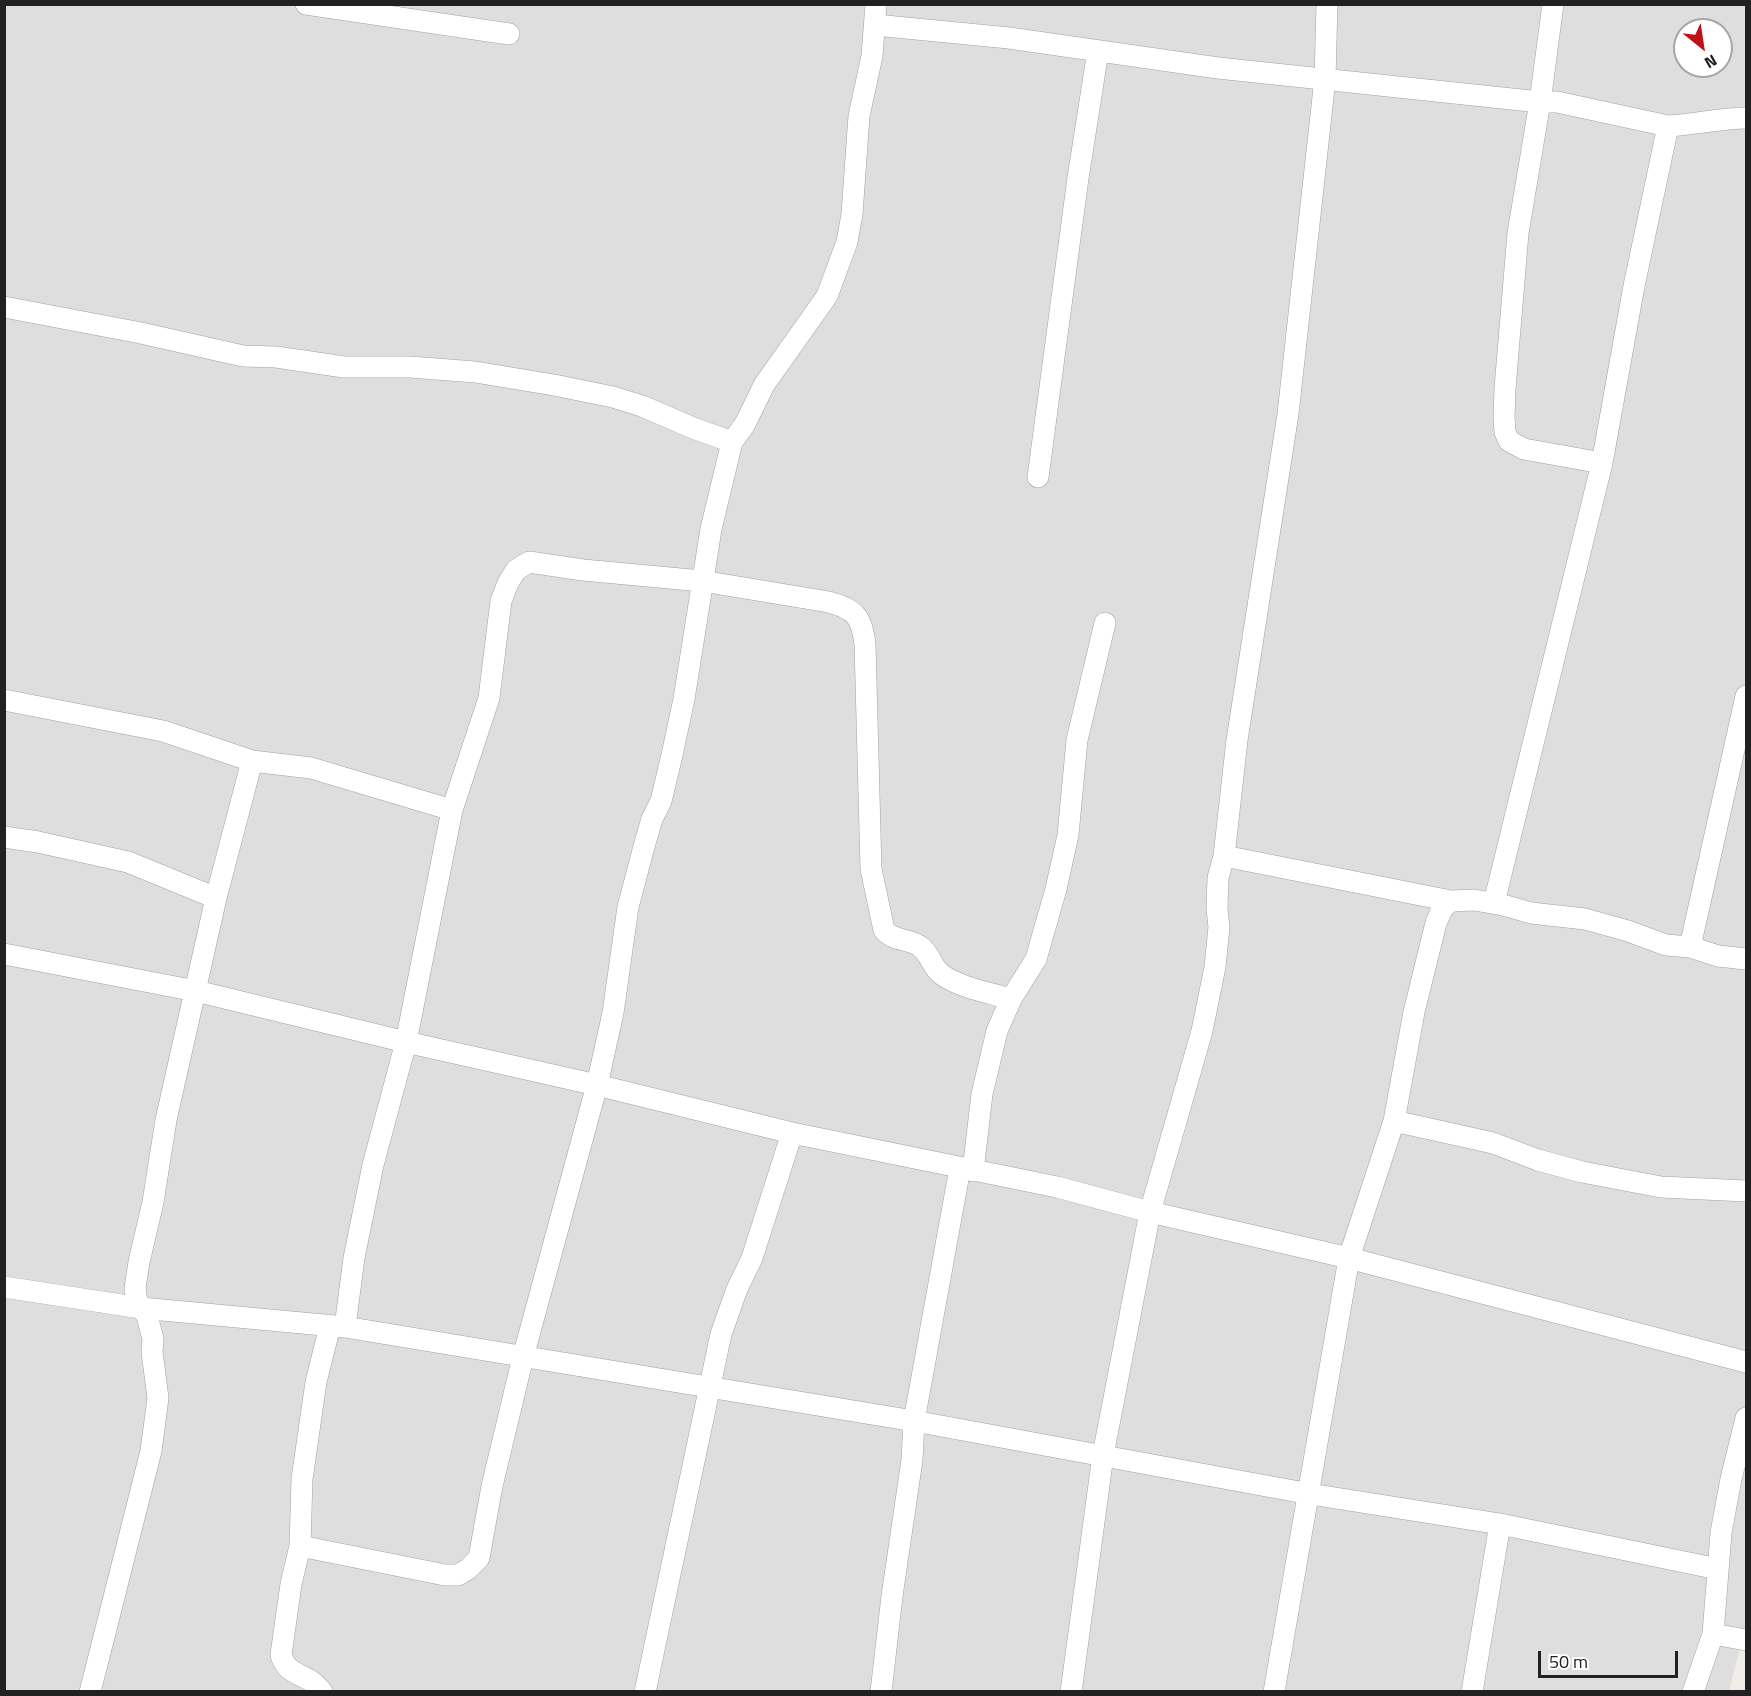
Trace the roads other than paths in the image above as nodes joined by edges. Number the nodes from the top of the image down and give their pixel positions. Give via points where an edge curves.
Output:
1 (306, 4) edge
2 (1327, 4) edge
3 (1553, 4) edge
4 (875, 15) edge
5 (509, 34) dead end
6 (1098, 51) junction
7 (1325, 79) junction
8 (1540, 102) junction
9 (1746, 118) edge
10 (1668, 126) junction
11 (4, 306) edge
12 (732, 442) junction
13 (1602, 463) junction
14 (1038, 477) dead end
15 (702, 581) junction
16 (1105, 623) dead end
17 (1746, 696) edge
18 (4, 700) edge
19 (252, 761) junction
20 (452, 810) junction
21 (4, 837) edge
22 (1224, 856) junction
23 (216, 898) junction
24 (1451, 901) junction
25 (1494, 903) junction
26 (1690, 947) junction
27 (4, 954) edge
28 (1746, 959) edge
29 (196, 991) junction
30 (1011, 999) junction
31 (406, 1042) junction
32 (597, 1085) junction
33 (1394, 1121) junction
34 (792, 1133) junction
35 (966, 1170) junction
36 (1746, 1191) edge
37 (1150, 1212) junction
38 (1349, 1257) junction
39 (4, 1287) edge
40 (141, 1308) junction
41 (337, 1327) junction
42 (523, 1357) junction
43 (1746, 1362) edge
44 (709, 1388) junction
45 (1746, 1418) edge
46 (914, 1421) junction
47 (1103, 1455) junction
48 (1310, 1494) junction
49 (1500, 1524) junction
50 (300, 1546) junction
51 (1718, 1569) junction
52 (1713, 1634) junction
53 (1746, 1640) edge
54 (90, 1692) edge
55 (322, 1692) edge
56 (645, 1692) edge
57 (880, 1692) edge
58 (1071, 1692) edge
59 (1275, 1692) edge
60 (1472, 1692) edge
61 (1693, 1692) edge

1 - 5 street
2 - 7 street
3 - 8 street
4 - 6 street via 953,32
4 - 12 street via 872,56 859,116 847,242 828,296 764,385
6 - 7 street
6 - 14 street via 1077,178
7 - 8 street
7 - 22 street via 1288,414 1237,740
8 - 10 street via 1557,102
8 - 13 street via 1518,233 1505,432 1509,441 1524,449
9 - 10 street
10 - 13 street
11 - 12 street via 243,356 344,367 475,372 554,385 636,404
12 - 15 street
13 - 25 street
15 - 20 street via 529,562 516,570 501,601 489,698
15 - 30 street via 829,602 855,614 862,625 865,644 872,869 884,930 889,936 922,948 939,972 952,981
15 - 32 street via 684,699 661,801 628,907 613,1013
16 - 30 street via 1077,740 1068,835 1056,889 1036,959
17 - 26 street
18 - 19 street via 163,730
19 - 20 street via 311,768
19 - 23 street
20 - 31 street
21 - 23 street via 128,862
22 - 24 street
22 - 37 street via 1218,878 1215,967 1202,1030
23 - 29 street
24 - 25 street
24 - 33 street via 1436,923 1424,968
25 - 26 street via 1531,913 1584,919 1666,945
26 - 28 street
27 - 29 street
29 - 31 street
29 - 40 street via 139,1262 135,1288
30 - 35 street via 989,1061
31 - 32 street
31 - 41 street via 373,1165
32 - 34 street
32 - 42 street
33 - 36 street via 1493,1143 1562,1168 1641,1184
33 - 38 street
34 - 35 street
34 - 44 street via 752,1258 721,1334
35 - 37 street via 1057,1187
35 - 46 street
37 - 38 street
37 - 47 street
38 - 43 street
38 - 48 street
39 - 40 street
40 - 41 street
40 - 54 street via 153,1339 158,1398 151,1451
41 - 42 street
41 - 50 street via 316,1382 302,1479
42 - 44 street
42 - 50 street via 478,1558 468,1569 458,1575 445,1575
44 - 46 street
44 - 56 street
45 - 51 street via 1731,1479
46 - 47 street
46 - 57 street
47 - 48 street
47 - 58 street
48 - 49 street
48 - 59 street
49 - 51 street
49 - 60 street
50 - 55 street via 281,1655 289,1670 315,1682
51 - 52 street
52 - 53 street
52 - 61 street

